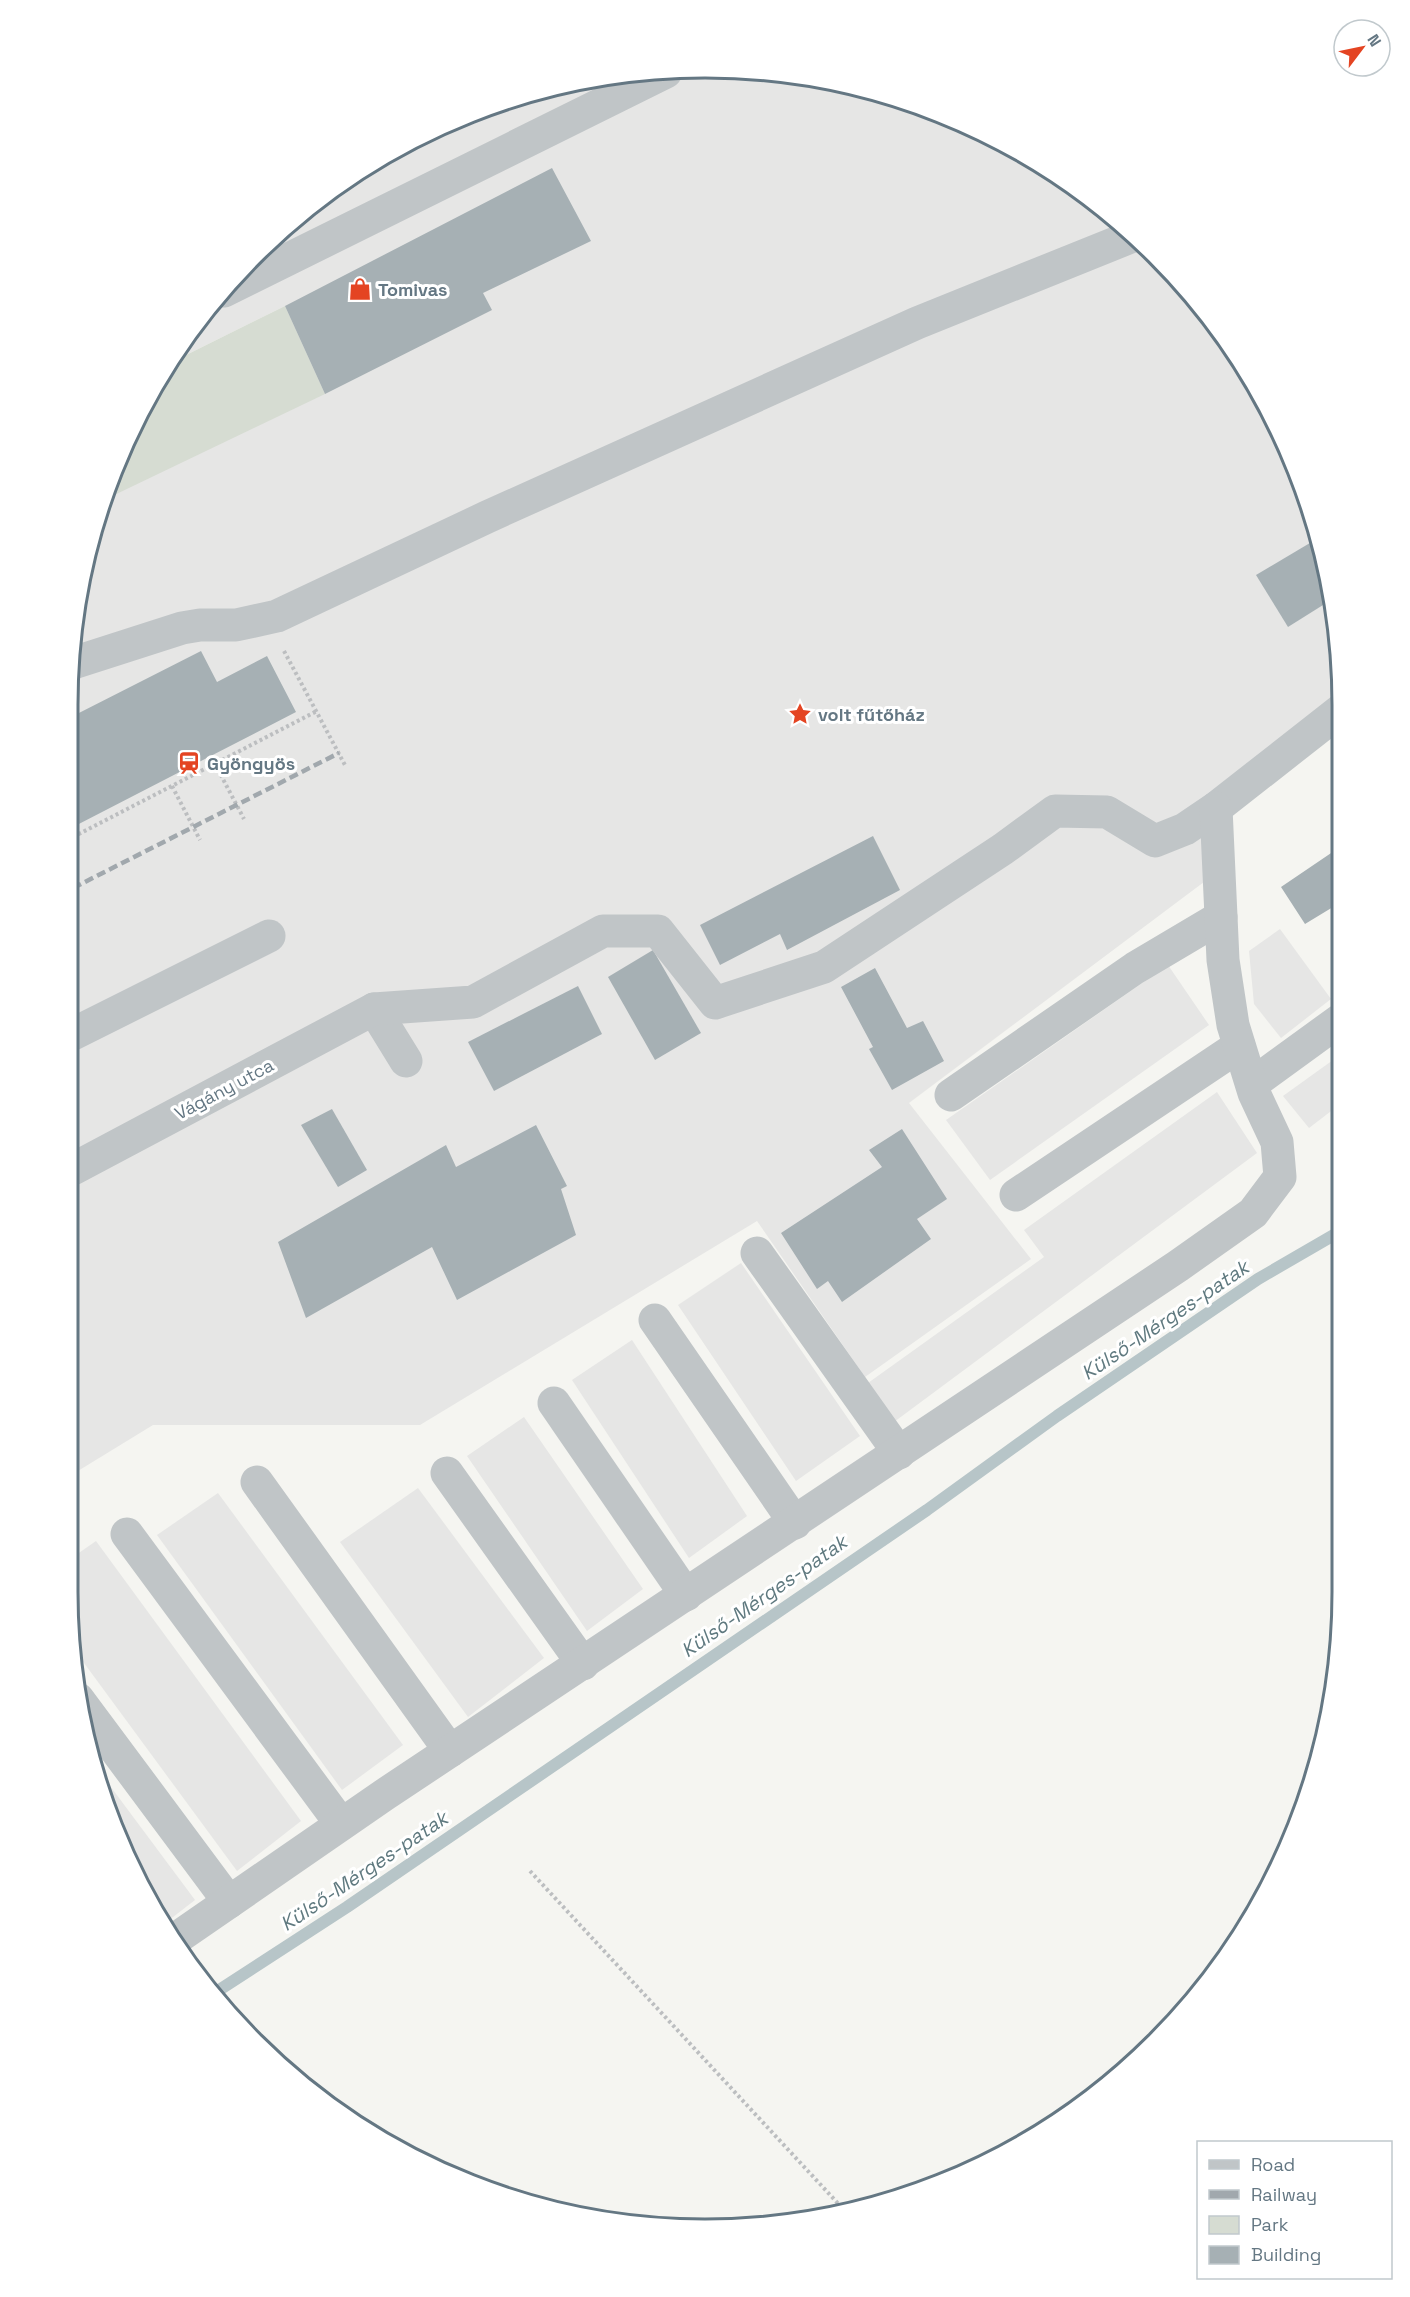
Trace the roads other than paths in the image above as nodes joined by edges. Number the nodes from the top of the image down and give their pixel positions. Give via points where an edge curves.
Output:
1 (649, 80) edge
2 (1125, 240) edge
3 (244, 281) edge
4 (79, 661) edge
5 (1332, 717) edge
6 (1216, 808) junction
7 (1221, 917) junction
8 (269, 936) dead end
9 (375, 1009) junction
10 (1332, 1026) edge
11 (78, 1032) edge
12 (1239, 1046) junction
13 (406, 1061) dead end
14 (1252, 1084) junction
15 (951, 1095) dead end
16 (78, 1165) edge
17 (1016, 1195) dead end
18 (757, 1253) dead end
19 (655, 1320) dead end
20 (554, 1403) dead end
21 (899, 1453) junction
22 (447, 1473) dead end
23 (257, 1482) dead end
24 (795, 1523) junction
25 (127, 1534) dead end
26 (686, 1595) junction
27 (583, 1664) junction
28 (90, 1716) edge
29 (450, 1751) junction
30 (341, 1824) junction
31 (229, 1902) junction
32 (181, 1935) edge

1 - 3 street
2 - 4 street via 917,323 267,619 182,628
5 - 6 street
6 - 7 street
6 - 9 street via 1185,829 1155,841 1107,812 1055,812 824,967 715,1003 658,931 603,931 473,1002
7 - 12 street via 1222,960
7 - 15 street via 1136,968
8 - 11 street
9 - 13 street
9 - 16 street, Vágány utca
10 - 14 street
12 - 14 street
12 - 17 street
14 - 21 street via 1277,1142 1280,1177 1253,1213
18 - 21 street
19 - 24 street
20 - 26 street
21 - 24 street
22 - 27 street
23 - 29 street
24 - 26 street
25 - 30 street
26 - 27 street
27 - 29 street
28 - 31 street
29 - 30 street
30 - 31 street
31 - 32 street

